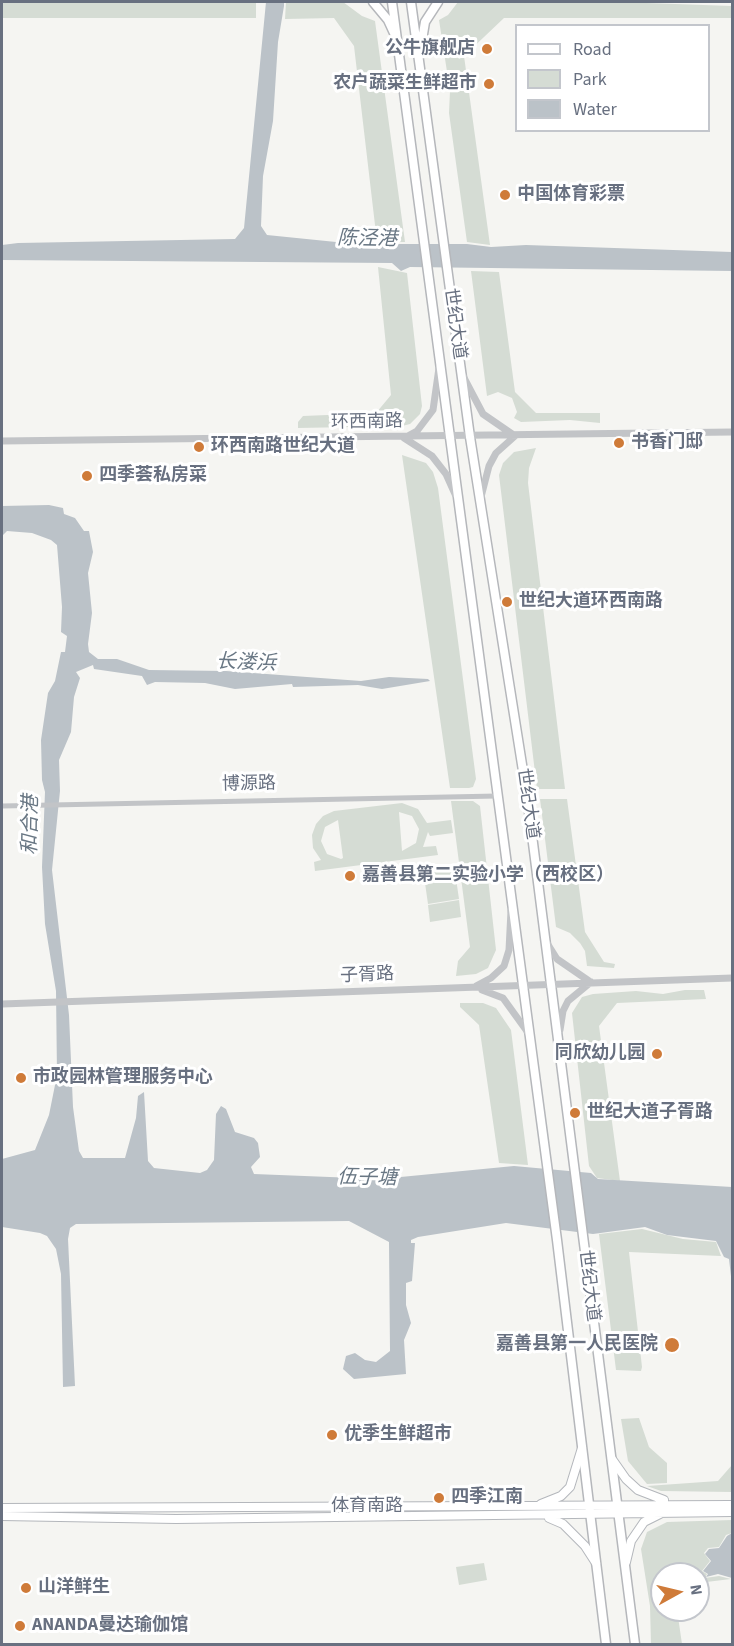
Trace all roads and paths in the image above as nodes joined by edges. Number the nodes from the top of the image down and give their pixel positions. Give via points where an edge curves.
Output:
1 (373, 2) edge
2 (392, 2) edge
3 (411, 2) edge
4 (438, 2) edge
5 (398, 41) junction
6 (419, 61) junction
7 (440, 362) junction
8 (461, 370) junction
9 (732, 432) edge
10 (515, 436) junction
11 (450, 437) junction
12 (470, 437) junction
13 (404, 438) junction
14 (2, 441) edge
15 (480, 501) junction
16 (459, 504) junction
17 (497, 796) junction
18 (2, 806) edge
19 (511, 901) junction
20 (544, 936) junction
21 (732, 978) edge
22 (591, 982) junction
23 (550, 984) junction
24 (523, 986) junction
25 (474, 987) junction
26 (2, 1004) edge
27 (529, 1034) junction
28 (560, 1060) junction
29 (582, 1446) junction
30 (609, 1455) junction
31 (680, 1503) junction
32 (3, 1507) edge
33 (527, 1507) junction
34 (731, 1508) edge
35 (616, 1509) junction
36 (590, 1511) junction
37 (672, 1513) junction
38 (2, 1516) edge
39 (545, 1516) junction
40 (597, 1565) junction
41 (624, 1570) junction
42 (606, 1644) edge
43 (635, 1644) edge

1 - 5 main road
2 - 5 main road, 世纪大道
3 - 6 main road, 世纪大道
4 - 6 main road via 425,22
5 - 7 main road, 世纪大道
6 - 8 main road, 世纪大道
7 - 11 main road, 世纪大道
7 - 13 street via 433,410 417,431
8 - 10 street via 483,414
8 - 12 main road, 世纪大道
9 - 10 street, 环西南路
10 - 12 street, 环西南路
10 - 15 street via 496,453 489,466
11 - 12 street, 环西南路
11 - 13 street, 环西南路
11 - 16 main road, 世纪大道
12 - 15 main road, 世纪大道
13 - 14 street, 环西南路
13 - 16 street via 432,456 446,474
15 - 20 main road, 世纪大道
16 - 17 main road, 世纪大道
17 - 18 street, 博源路
17 - 19 main road, 世纪大道
19 - 24 main road, 世纪大道
19 - 25 street via 509,950 504,966
20 - 22 street via 557,959
20 - 23 main road, 世纪大道
21 - 22 street, 子胥路
22 - 23 street, 子胥路
22 - 28 street via 575,994 563,1011 559,1024
23 - 24 street, 子胥路
23 - 28 main road, 世纪大道
24 - 25 street, 子胥路
24 - 27 main road, 世纪大道
25 - 26 street, 子胥路
25 - 27 street via 503,998
27 - 29 main road, 世纪大道
28 - 30 main road, 世纪大道
29 - 33 main road via 570,1487 549,1502
29 - 36 main road, 世纪大道
30 - 31 main road via 638,1490
30 - 35 main road, 世纪大道
31 - 34 main road, 体育南路
31 - 35 main road, 体育南路
32 - 33 main road, 体育南路
33 - 36 main road, 体育南路
34 - 37 main road, 体育南路
35 - 36 main road, 体育南路
35 - 37 main road, 体育南路
35 - 41 main road, 世纪大道
36 - 39 main road, 体育南路
36 - 40 main road, 世纪大道
37 - 41 main road via 644,1522 631,1541
38 - 39 main road, 体育南路
39 - 40 main road via 563,1524
40 - 42 main road, 世纪大道
41 - 43 main road, 世纪大道

